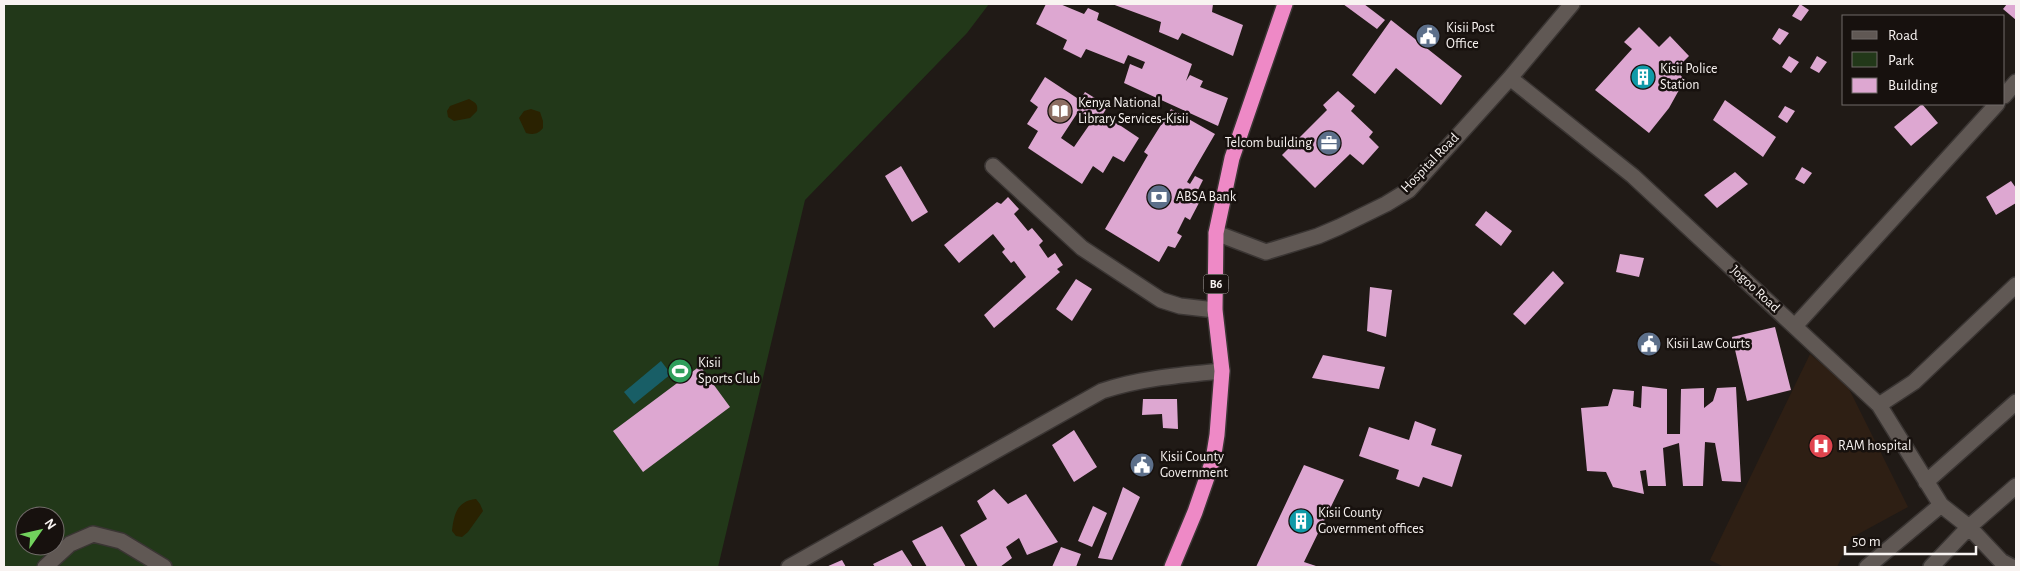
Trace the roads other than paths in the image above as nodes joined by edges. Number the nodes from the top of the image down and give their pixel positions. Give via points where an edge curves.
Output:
1 (1285, 4) edge
2 (1572, 4) edge
3 (1510, 78) junction
4 (2016, 82) edge
5 (2005, 95) edge
6 (1996, 105) edge
7 (993, 166) dead end
8 (1216, 232) junction
9 (2016, 285) edge
10 (1216, 310) junction
11 (1795, 326) junction
12 (1222, 372) junction
13 (2016, 402) edge
14 (1878, 405) junction
15 (1926, 482) junction
16 (2016, 486) edge
17 (1941, 505) junction
18 (1969, 528) junction
19 (44, 567) edge
20 (164, 567) edge
21 (790, 567) edge
22 (1172, 567) edge
23 (1867, 567) edge
24 (1931, 567) edge
25 (2012, 567) edge

1 - 8 highway, B6 via 1232,158
2 - 3 street, Hospital Road
3 - 8 street, Hospital Road via 1408,190 1386,204 1318,236 1266,252
3 - 11 street, Jogoo Road via 1633,176
4 - 5 street
6 - 11 street
7 - 10 street via 1082,248 1161,300 1180,306
8 - 10 highway, B6
9 - 14 street via 1914,382
10 - 12 highway, B6
11 - 14 street, Jogoo Road
12 - 21 street via 1158,378 1102,390
12 - 22 highway, B6 via 1213,460
13 - 15 street
14 - 15 street, Jogoo Road
15 - 17 street, Jogoo Road
16 - 18 street
17 - 18 street, Jogoo Road
17 - 23 street
18 - 24 street
18 - 25 street, Jogoo Road via 2001,561
19 - 20 street via 70,544 93,534 121,541

